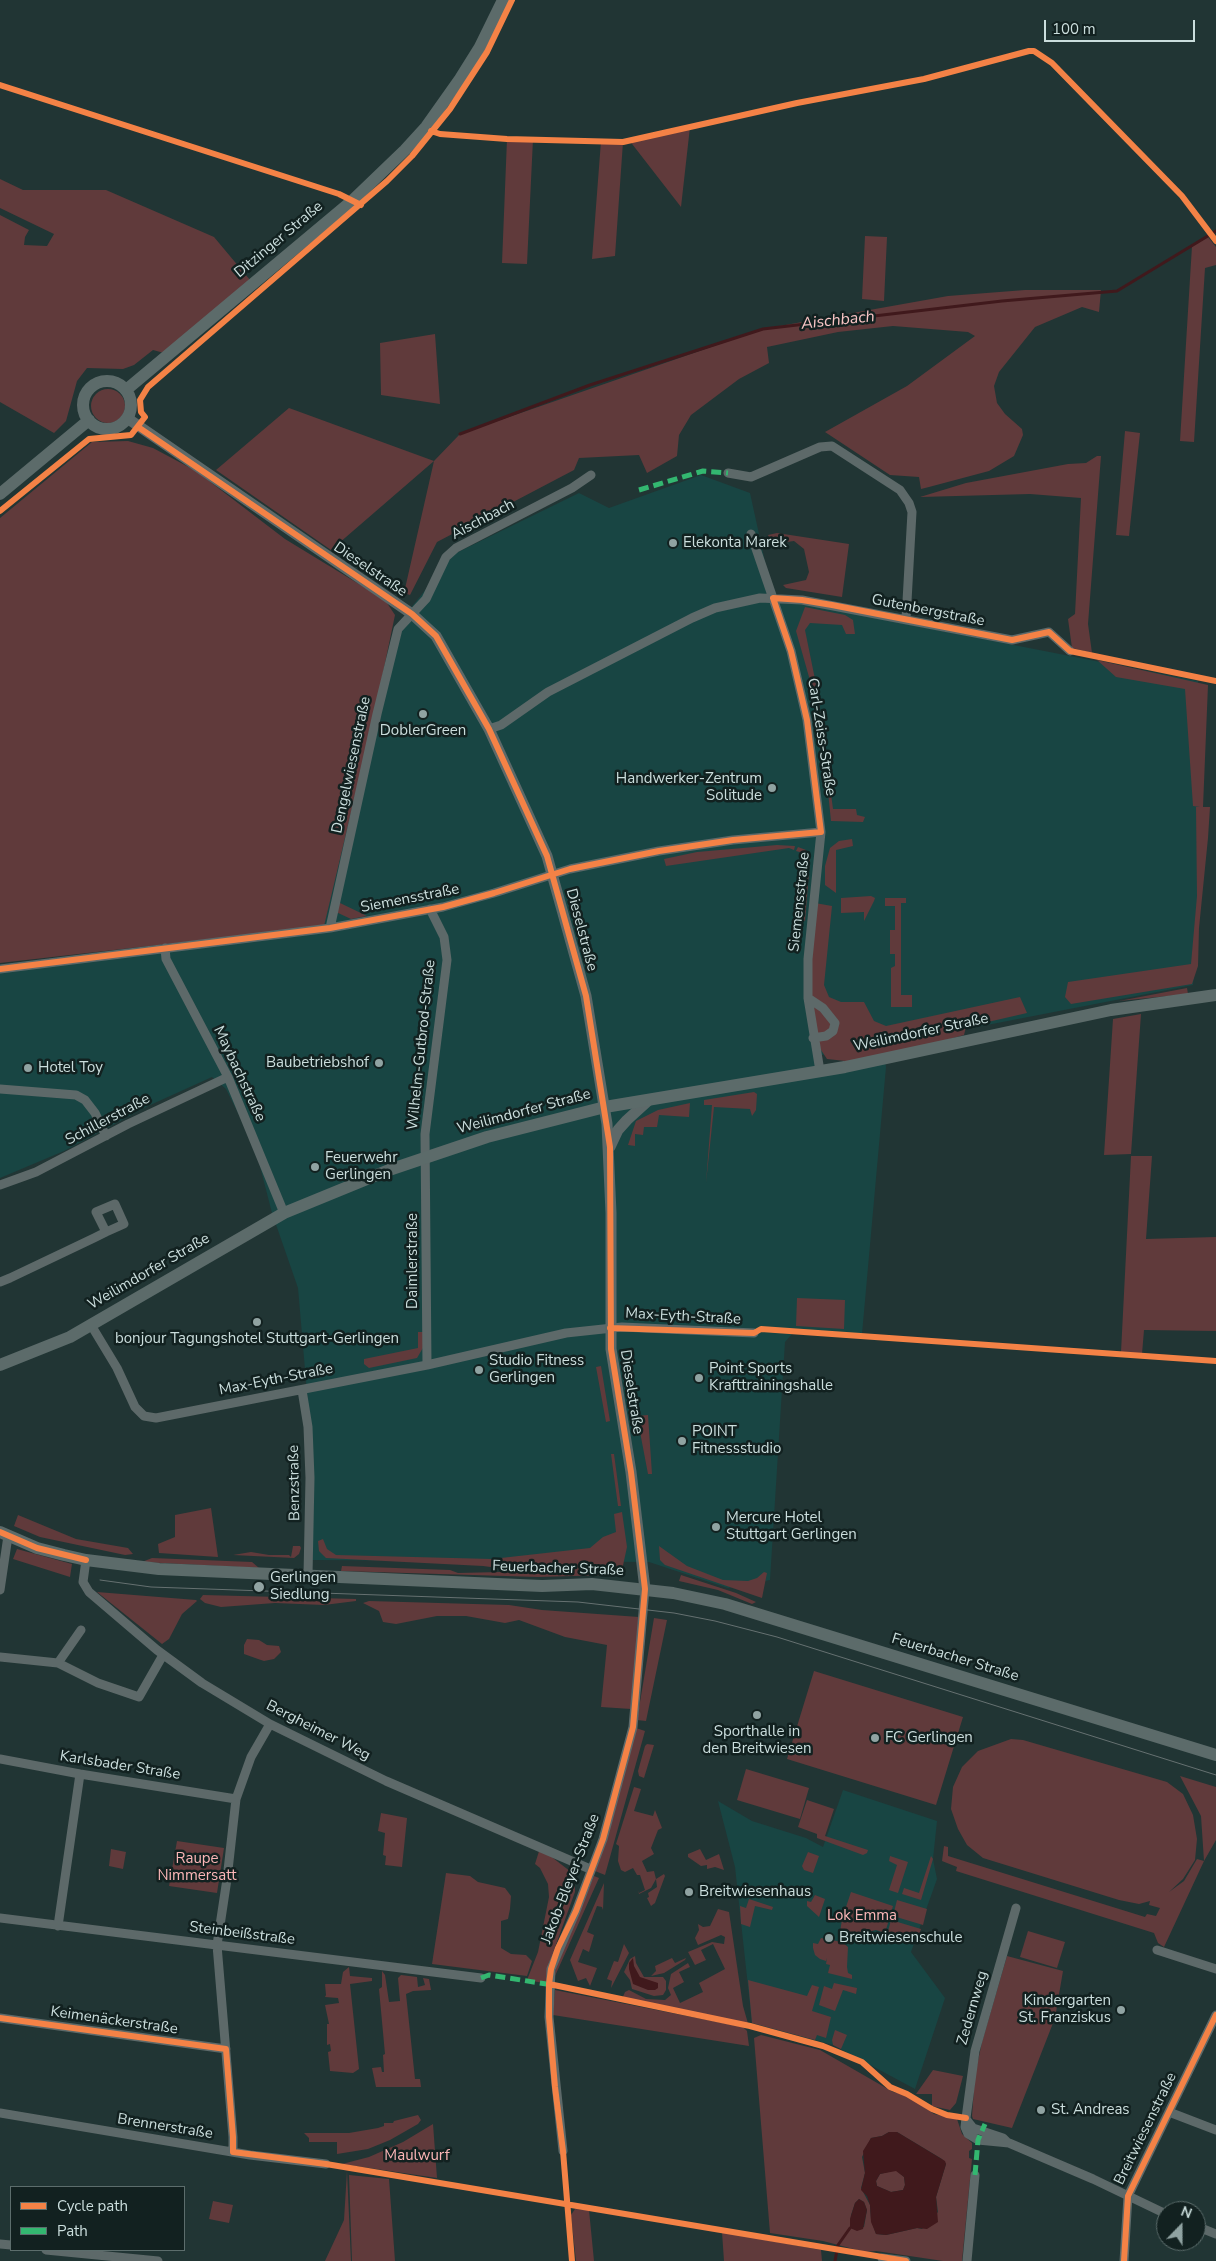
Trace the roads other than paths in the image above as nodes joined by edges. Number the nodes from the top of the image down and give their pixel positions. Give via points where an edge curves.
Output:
1 (503, 0) edge
2 (126, 390) junction
3 (127, 418) junction
4 (89, 420) junction
5 (728, 473) dead end
6 (591, 475) dead end
7 (0, 494) edge
8 (751, 534) dead end
9 (773, 598) junction
10 (412, 614) junction
11 (906, 619) junction
12 (1070, 651) dead end
13 (489, 729) junction
14 (821, 832) junction
15 (553, 875) junction
16 (430, 909) junction
17 (330, 928) junction
18 (165, 948) junction
19 (0, 969) edge
20 (1216, 995) edge
21 (808, 998) junction
22 (813, 1038) junction
23 (820, 1071) junction
24 (228, 1077) junction
25 (0, 1089) edge
26 (649, 1100) junction
27 (605, 1107) junction
28 (106, 1136) junction
29 (610, 1147) junction
30 (427, 1157) junction
31 (0, 1185) edge
32 (284, 1213) junction
33 (106, 1232) dead end
34 (0, 1282) edge
35 (90, 1325) junction
36 (610, 1328) junction
37 (754, 1333) dead end
38 (428, 1365) junction
39 (0, 1366) edge
40 (302, 1390) junction
41 (4, 1534) edge
42 (86, 1560) junction
43 (308, 1575) junction
44 (645, 1589) junction
45 (0, 1590) edge
46 (81, 1630) dead end
47 (163, 1655) junction
48 (0, 1657) edge
49 (58, 1663) junction
50 (270, 1724) junction
51 (1216, 1755) edge
52 (0, 1759) edge
53 (80, 1774) junction
54 (236, 1799) junction
55 (590, 1869) junction
56 (1016, 1908) dead end
57 (0, 1918) edge
58 (58, 1926) junction
59 (217, 1945) junction
60 (1156, 1950) dead end
61 (1216, 1969) edge
62 (481, 1978) dead end
63 (1216, 2015) edge
64 (0, 2018) edge
65 (1213, 2030) edge
66 (226, 2048) junction
67 (1168, 2112) junction
68 (0, 2114) edge
69 (1216, 2130) edge
70 (562, 2150) dead end
71 (232, 2152) junction
72 (326, 2164) dead end
73 (975, 2176) dead end
74 (1128, 2196) junction
75 (1156, 2209) edge
76 (56, 2251) edge
77 (882, 2258) dead end
78 (158, 2261) edge
79 (906, 2261) edge
80 (968, 2261) edge
81 (1124, 2261) edge

1 - 2 main road, Ditzinger Straße via 460,79 405,150 353,200
2 - 3 main road via 131,404
2 - 4 main road via 106,381 92,386 84,399
3 - 4 main road via 116,427 109,428 94,425
3 - 10 street, Dieselstraße
4 - 7 main road
5 - 11 street via 751,477 820,446 832,446 900,490 912,512
6 - 10 street, Aischbach via 456,548 446,557 426,599
8 - 9 street, Carl-Zeiss-Straße
9 - 11 street, Gutenbergstraße via 802,600
9 - 13 street, Gutenbergstraße via 715,608 692,618 548,692 502,724
9 - 14 street, Carl-Zeiss-Straße via 791,650 807,720
10 - 13 street, Dieselstraße via 436,636
10 - 17 street, Dengelwiesenstraße via 398,629 395,639
11 - 12 street, Gutenbergstraße via 1012,640 1049,632
13 - 15 street, Dieselstraße
14 - 15 street, Siemensstraße via 697,844
14 - 21 street, Siemensstraße via 808,959
15 - 16 street, Siemensstraße via 494,894
15 - 27 street, Dieselstraße via 586,996
16 - 17 street, Siemensstraße
16 - 30 street, Wilhelm-Gutbrod-Straße via 444,938 447,960 425,1134
17 - 18 street, Siemensstraße
18 - 19 street, Siemensstraße
18 - 24 street, Maybachstraße via 166,959
20 - 23 main road, Weilimdorfer Straße via 1110,1010
21 - 22 street, Siemensstraße
21 - 22 street via 823,1008 835,1023 833,1031 826,1036
22 - 23 street, Siemensstraße
23 - 26 main road, Weilimdorfer Straße
24 - 28 street, Schillerstraße
24 - 32 street, Maybachstraße
25 - 28 street via 76,1096 85,1100
26 - 27 main road, Weilimdorfer Straße
26 - 29 street via 622,1125
27 - 29 street, Dieselstraße
27 - 30 main road, Weilimdorfer Straße via 514,1129
28 - 31 street, Schillerstraße via 36,1172
29 - 36 street, Dieselstraße
30 - 32 main road, Weilimdorfer Straße
30 - 38 street, Daimlerstraße
32 - 35 main road, Weilimdorfer Straße
33 - 34 street
35 - 39 main road, Weilimdorfer Straße via 70,1337
35 - 40 street, Max-Eyth-Straße via 144,1416 156,1418
36 - 37 street, Max-Eyth-Straße
36 - 38 street, Max-Eyth-Straße via 566,1333
36 - 44 street, Dieselstraße
38 - 40 street, Max-Eyth-Straße
40 - 43 street, Benzstraße via 308,1427 310,1478
41 - 42 main road, Feuerbacher Straße via 37,1548
41 - 45 street
42 - 43 main road, Feuerbacher Straße via 159,1569
42 - 47 street, Bergheimer Weg via 85,1587
43 - 44 main road, Feuerbacher Straße via 542,1586 592,1584
44 - 51 main road, Feuerbacher Straße via 725,1604
44 - 55 street, Jakob-Bleyer-Straße via 633,1727 603,1839
46 - 49 street
47 - 49 street via 139,1697 98,1683
47 - 50 street, Bergheimer Weg via 199,1682
48 - 49 street
50 - 54 street via 251,1758
50 - 55 street, Bergheimer Weg via 386,1781
52 - 53 street, Karlsbader Straße
53 - 54 street, Karlsbader Straße
53 - 58 street
54 - 59 street
55 - 70 street, Jakob-Bleyer-Straße via 551,1969 549,1984
56 - 74 street, Zedernweg via 975,2051 966,2118 973,2128 1003,2138
57 - 58 street, Steinbeißstraße
58 - 59 street, Steinbeißstraße
59 - 62 street, Steinbeißstraße
59 - 66 street
60 - 61 street
63 - 65 street, Breitwiesenstraße
64 - 66 street, Keimenäckerstraße
65 - 67 street, Breitwiesenstraße
66 - 71 street via 234,2136
67 - 69 street
67 - 74 street, Breitwiesenstraße
68 - 71 street, Brennerstraße
71 - 72 street, Brennerstraße
73 - 80 street
74 - 75 street, Zedernweg
74 - 81 street, Breitwiesenstraße
76 - 78 street
77 - 79 street

